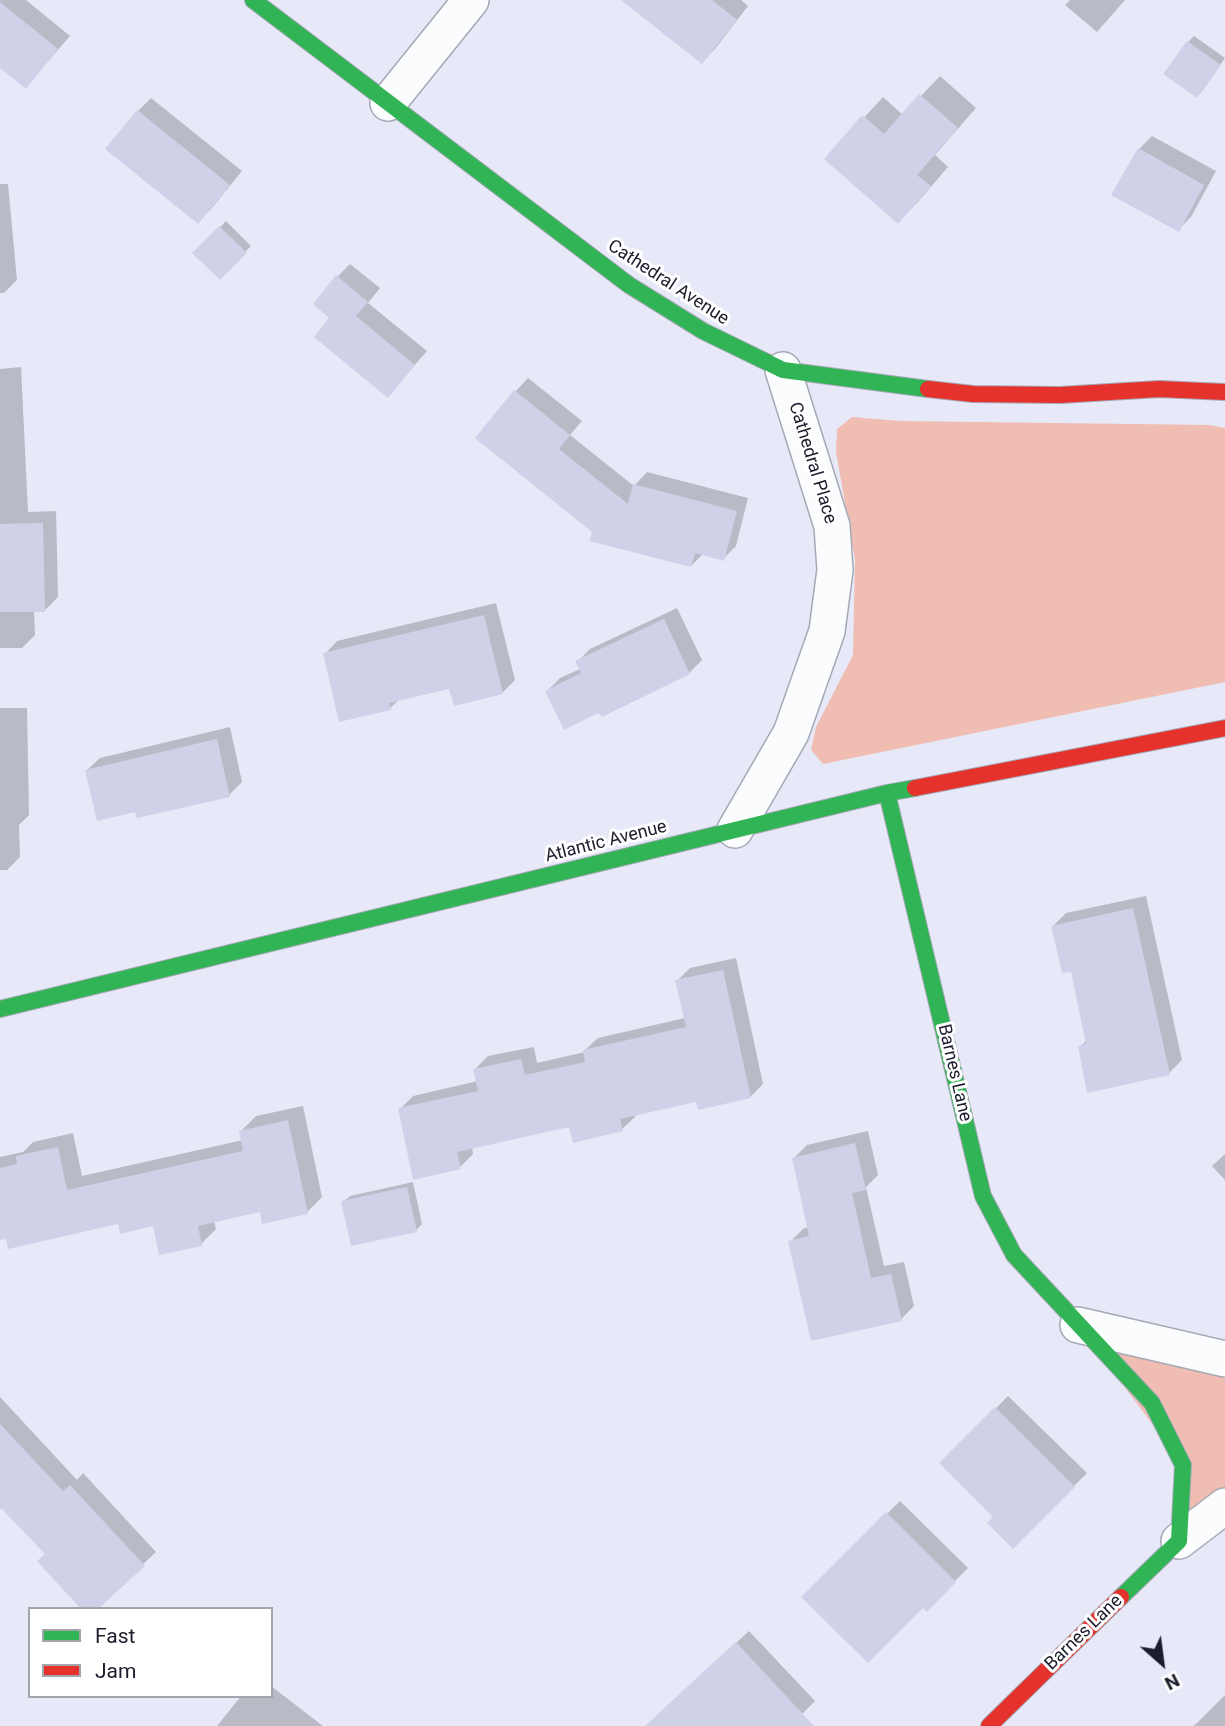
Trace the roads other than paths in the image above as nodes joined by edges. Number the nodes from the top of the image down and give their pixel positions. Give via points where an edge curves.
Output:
1 (253, 0) edge
2 (471, 0) edge
3 (388, 103) junction
4 (783, 370) junction
5 (1225, 393) edge
6 (1225, 728) edge
7 (887, 793) junction
8 (735, 830) junction
9 (0, 1009) edge
10 (1078, 1325) junction
11 (1225, 1359) edge
12 (1225, 1506) edge
13 (1179, 1541) junction
14 (989, 1726) edge

1 - 3 street, Cathedral Avenue
2 - 3 street
3 - 4 street, Cathedral Avenue via 629,285 703,331
4 - 5 street, Cathedral Avenue via 973,394 1159,389
4 - 8 street, Cathedral Place via 832,526 835,570 827,631 791,733
6 - 7 street, Atlantic Avenue
7 - 8 street, Atlantic Avenue
7 - 10 street, Barnes Lane via 983,1196 1014,1255
8 - 9 street, Atlantic Avenue
10 - 11 street
10 - 13 street, Barnes Lane via 1152,1403 1183,1465
12 - 13 street, Barnes Lane
13 - 14 street, Barnes Lane

